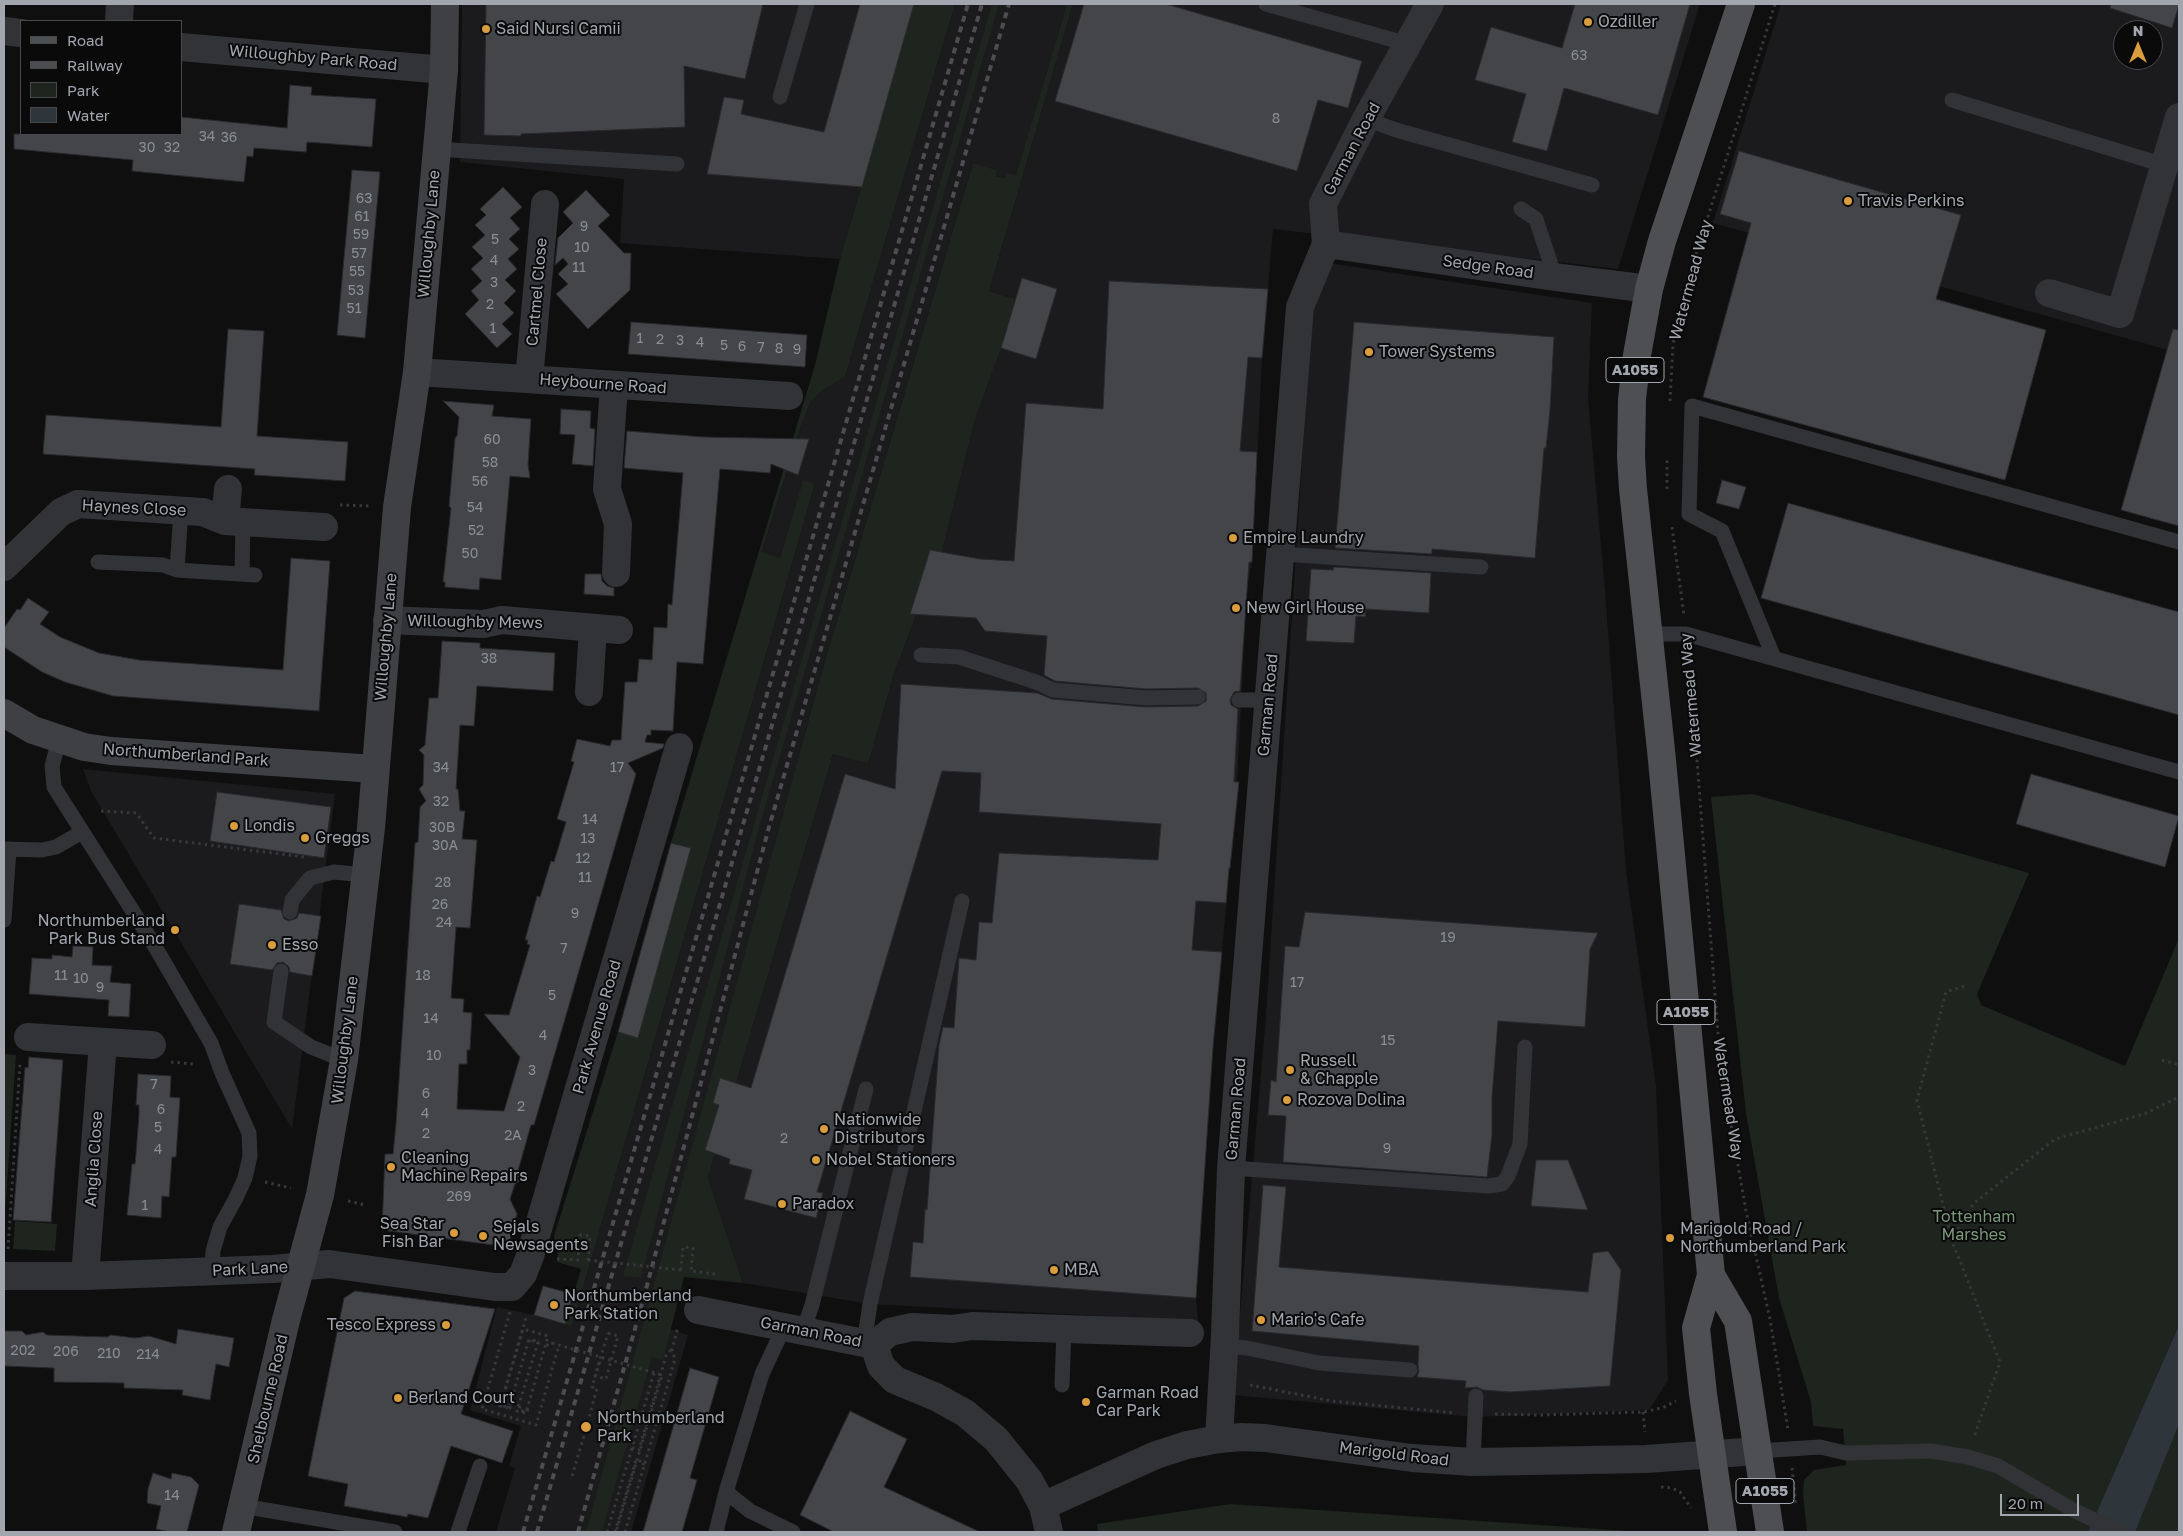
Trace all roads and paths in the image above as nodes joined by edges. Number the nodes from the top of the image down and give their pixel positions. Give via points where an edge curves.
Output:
1 (120, 4) edge
2 (444, 4) edge
3 (807, 4) edge
4 (1266, 4) edge
5 (1430, 4) edge
6 (1741, 4) edge
7 (1775, 4) edge
8 (119, 20) edge
9 (4, 31) edge
10 (20, 33) edge
11 (1408, 44) junction
12 (182, 47) edge
13 (444, 70) junction
14 (780, 98) dead end
15 (1952, 100) dead end
16 (2179, 116) edge
17 (1366, 119) junction
18 (436, 149) junction
19 (677, 164) dead end
20 (2164, 165) junction
21 (1592, 185) dead end
22 (545, 204) dead end
23 (1521, 209) dead end
24 (1326, 244) junction
25 (1555, 277) junction
26 (1649, 289) junction
27 (2049, 293) dead end
28 (417, 372) junction
29 (529, 379) junction
30 (614, 385) junction
31 (789, 396) dead end
32 (1670, 403) dead end
33 (1668, 453) dead end
34 (228, 489) dead end
35 (1668, 492) dead end
36 (397, 507) junction
37 (181, 510) junction
38 (1671, 520) dead end
39 (234, 521) junction
40 (324, 527) joint
41 (2179, 542) edge
42 (1280, 554) junction
43 (98, 562) dead end
44 (4, 566) edge
45 (1481, 567) dead end
46 (177, 570) junction
47 (616, 573) dead end
48 (387, 620) junction
49 (1648, 634) junction
50 (1686, 634) junction
51 (921, 655) dead end
52 (1774, 658) junction
53 (589, 692) dead end
54 (1198, 697) dead end
55 (1240, 700) dead end
56 (1268, 700) junction
57 (4, 714) edge
58 (58, 740) junction
59 (679, 747) dead end
60 (375, 769) junction
61 (2179, 772) edge
62 (101, 811) dead end
63 (82, 832) junction
64 (6, 849) edge
65 (306, 858) dead end
66 (365, 875) junction
67 (962, 901) dead end
68 (290, 912) dead end
69 (4, 920) edge
70 (281, 971) dead end
71 (1964, 986) dead end
72 (103, 1042) junction
73 (1718, 1043) dead end
74 (152, 1045) dead end
75 (1525, 1047) dead end
76 (24, 1049) joint
77 (1719, 1053) dead end
78 (344, 1060) junction
79 (2162, 1060) dead end
80 (2179, 1066) edge
81 (866, 1089) dead end
82 (2179, 1097) edge
83 (1231, 1168) junction
84 (259, 1181) dead end
85 (291, 1188) dead end
86 (348, 1201) dead end
87 (366, 1205) dead end
88 (1952, 1241) junction
89 (558, 1258) dead end
90 (6, 1265) edge
91 (301, 1266) junction
92 (212, 1271) junction
93 (715, 1274) dead end
94 (1711, 1275) junction
95 (85, 1276) junction
96 (503, 1297) junction
97 (698, 1310) joint
98 (526, 1318) dead end
99 (1064, 1328) junction
100 (793, 1329) junction
101 (1190, 1333) dead end
102 (869, 1344) junction
103 (559, 1345) junction
104 (1225, 1346) junction
105 (672, 1350) junction
106 (600, 1359) junction
107 (611, 1360) junction
108 (1410, 1370) dead end
109 (654, 1373) junction
110 (1062, 1385) dead end
111 (1476, 1396) dead end
112 (1784, 1397) dead end
113 (1643, 1412) dead end
114 (1219, 1438) junction
115 (1646, 1440) dead end
116 (632, 1448) junction
117 (1758, 1451) junction
118 (1712, 1454) junction
119 (1968, 1457) junction
120 (1473, 1462) junction
121 (480, 1466) dead end
122 (572, 1476) dead end
123 (1655, 1487) dead end
124 (726, 1492) junction
125 (242, 1506) junction
126 (1043, 1506) junction
127 (1694, 1515) dead end
128 (236, 1532) edge
129 (395, 1532) edge
130 (458, 1532) edge
131 (607, 1532) edge
132 (615, 1532) edge
133 (624, 1532) edge
134 (716, 1532) edge
135 (794, 1532) edge
136 (1049, 1532) edge
137 (1723, 1532) edge
138 (1770, 1532) edge
139 (2120, 1532) edge

1 - 8 street
2 - 13 street, Willoughby Lane
3 - 14 lane
4 - 11 lane
5 - 11 street, Garman Road
6 - 26 main road, Watermead Way / A1055
7 - 32 path, Watermead Way via 1694,264 1673,344
9 - 10 street
11 - 17 street, Garman Road
12 - 13 street, Willoughby Park Road
13 - 18 street, Willoughby Lane
15 - 20 lane
16 - 20 street
17 - 21 lane
17 - 24 street, Garman Road via 1323,204
18 - 19 lane
18 - 28 street, Willoughby Lane
20 - 27 street via 2120,314
22 - 29 street, Cartmel Close
23 - 25 lane via 1536,219
24 - 25 street, Sedge Road
24 - 42 street, Garman Road via 1300,307
25 - 26 street, Sedge Road
26 - 49 main road, Watermead Way / A1055 via 1632,399 1631,457
28 - 29 street, Heybourne Road
28 - 36 street, Willoughby Lane
29 - 30 street, Heybourne Road
30 - 31 street, Heybourne Road
30 - 47 street via 607,490 618,524
33 - 35 path
34 - 39 street
36 - 40 path via 332,505
36 - 48 street, Willoughby Lane
37 - 39 street, Haynes Close via 203,512
37 - 44 street, Haynes Close via 72,505
37 - 46 lane
38 - 50 path, Watermead Way
39 - 40 street, Haynes Close
39 - 46 lane via 249,574
41 - 52 lane via 1692,406 1689,514 1722,531
42 - 45 lane
42 - 56 street, Garman Road
43 - 46 lane via 163,566
48 - 53 street, Willoughby Mews via 483,624 502,620 606,629
48 - 60 street, Willoughby Lane
49 - 50 lane
49 - 94 main road, Watermead Way / A1055
50 - 52 lane
50 - 73 path, Watermead Way
51 - 54 lane via 960,657 1053,690 1146,698
52 - 61 lane
55 - 56 lane
56 - 83 street, Garman Road
57 - 58 street, Northumberland Park
58 - 60 street, Northumberland Park via 111,750
58 - 63 lane via 52,766 54,787
59 - 96 street, Park Avenue Road via 530,1256 518,1282
60 - 66 street, Willoughby Lane
62 - 65 path via 136,813 154,838
63 - 64 lane via 56,847
63 - 92 lane via 153,943 211,1043 249,1132 250,1156 245,1178 220,1227
64 - 69 lane
66 - 68 lane via 334,872 310,878 292,900
66 - 78 street, Willoughby Lane
67 - 102 lane via 870,1304
70 - 78 lane via 274,1022 310,1047
71 - 88 path via 1946,992 1918,1100
72 - 74 street
72 - 76 street
72 - 95 street, Anglia Close
75 - 83 lane via 1520,1144 1502,1184 1488,1186
76 - 90 path
77 - 112 path, Watermead Way via 1746,1211
78 - 91 street, Willoughby Lane via 324,1175
79 - 80 path
81 - 100 lane via 812,1304
82 - 88 path via 2144,1114 2055,1139 1974,1204
83 - 104 street, Garman Road
84 - 85 path
86 - 87 path
88 - 119 path via 2000,1362
89 - 93 path, bridge via 578,1260 580,1235 590,1236 588,1260 681,1270 683,1247 693,1248 691,1271
90 - 95 street, Park Lane
91 - 92 street, Park Lane
91 - 96 street, Park Lane via 329,1264
91 - 125 street, Shelbourne Road
92 - 95 street, Park Lane
94 - 117 main road, Watermead Way / A1055 via 1738,1321
94 - 118 main road, Watermead Way / A1055 via 1696,1328
96 - 103 path via 482,1409 536,1425
97 - 100 street, Garman Road
97 - 105 path via 683,1308
98 - 103 path, bridge via 500,1406 509,1408 510,1404 513,1395 529,1340 533,1341 538,1342 517,1411 526,1413 528,1408 548,1336 523,1329 501,1405 510,1408 524,1359 526,1350 529,1342 530,1339 539,1342 518,1410 527,1412 548,1342
99 - 101 street, Garman Road
99 - 102 street, Garman Road via 912,1327 890,1332
99 - 110 lane
100 - 102 street, Garman Road
100 - 124 lane via 762,1374
102 - 126 street via 881,1366 895,1380 965,1413 996,1439 1029,1480
103 - 106 path, bridge
104 - 108 lane via 1319,1364
104 - 114 street, Garman Road
105 - 116 path, bridge via 666,1356 639,1450
105 - 133 path via 674,1359
106 - 107 path, bridge
106 - 107 path via 595,1376 606,1379
106 - 107 path via 608,1333 618,1336
106 - 122 path, bridge via 592,1387 597,1388
107 - 109 path, bridge
109 - 116 path
109 - 132 path, bridge via 662,1375
111 - 120 lane
113 - 115 path
114 - 120 street, Marigold Road via 1265,1438 1412,1458
114 - 126 street, Marigold Road via 1156,1455
116 - 131 path
117 - 118 street, Marigold Road
117 - 119 lane via 1820,1447 1846,1453 1930,1451
117 - 138 main road, Watermead Way / A1055
118 - 120 street, Marigold Road
118 - 137 main road, Watermead Way / A1055
119 - 139 lane via 2012,1472 2093,1521
121 - 130 lane
123 - 127 path via 1680,1492
124 - 134 lane
124 - 135 lane via 750,1512
125 - 128 street, Shelbourne Road
125 - 129 lane
126 - 136 street
132 - 133 path, bridge via 636,1460 644,1462

